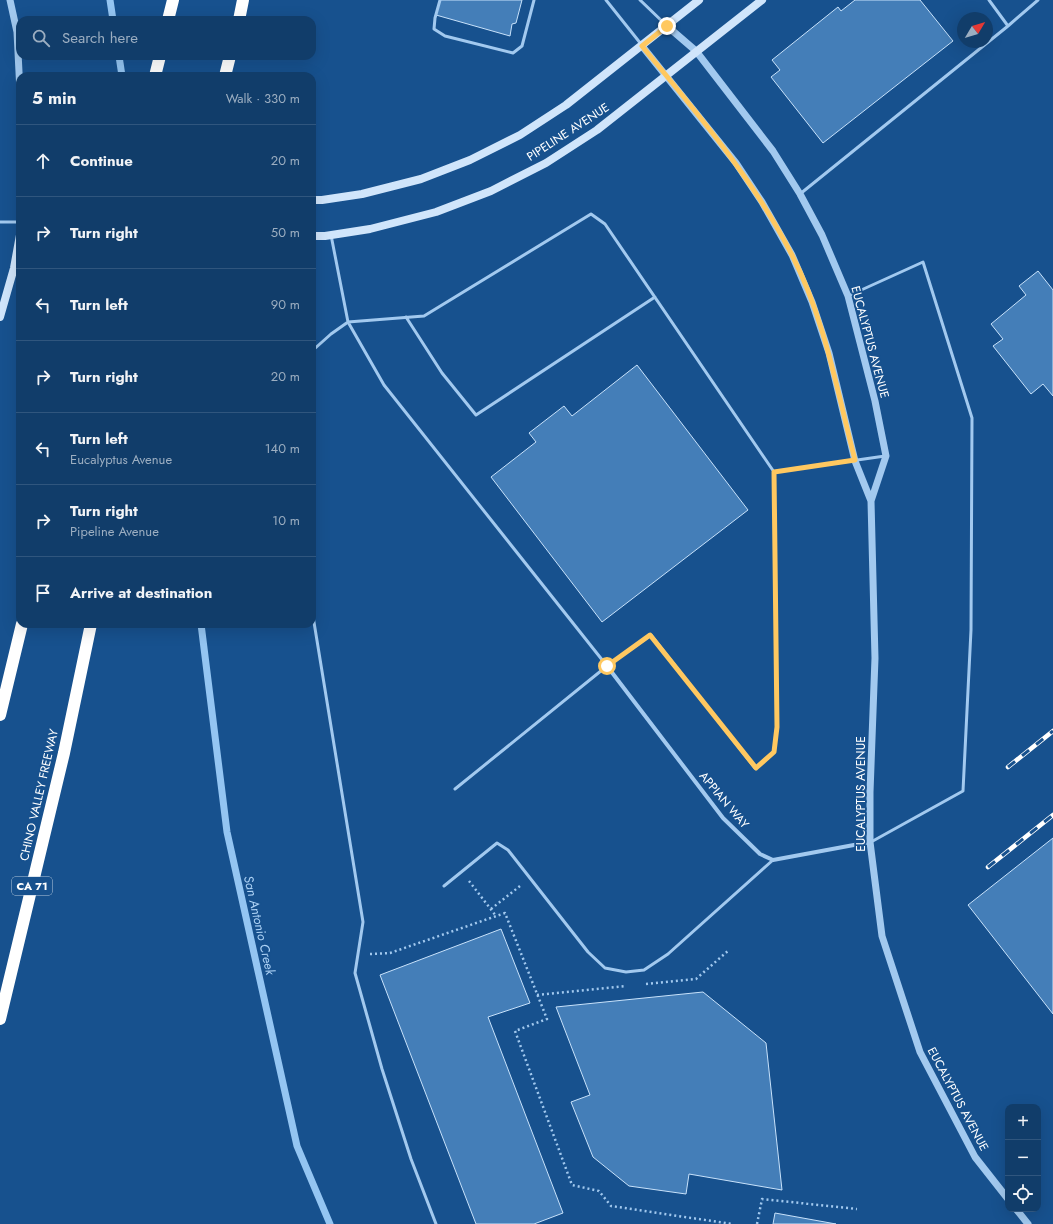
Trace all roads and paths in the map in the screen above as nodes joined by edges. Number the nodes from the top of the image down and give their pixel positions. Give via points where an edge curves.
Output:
1 (10, 0) edge
2 (173, 0) edge
3 (243, 0) edge
4 (440, 0) edge
5 (534, 0) edge
6 (606, 0) edge
7 (640, 0) edge
8 (699, 0) edge
9 (762, 0) edge
10 (988, 0) edge
11 (1038, 0) edge
12 (169, 16) edge
13 (240, 16) edge
14 (667, 26) junction
15 (1008, 26) junction
16 (16, 27) edge
17 (642, 46) junction
18 (696, 51) junction
19 (18, 60) edge
20 (159, 60) edge
21 (229, 60) edge
22 (19, 72) edge
23 (156, 72) edge
24 (226, 72) edge
25 (666, 75) junction
26 (800, 194) junction
27 (316, 200) edge
28 (0, 222) edge
29 (16, 222) edge
30 (330, 235) junction
31 (316, 236) edge
32 (16, 257) edge
33 (848, 296) junction
34 (655, 297) junction
35 (0, 317) edge
36 (406, 317) junction
37 (348, 322) junction
38 (316, 347) edge
39 (886, 456) junction
40 (855, 460) junction
41 (774, 472) junction
42 (871, 501) junction
43 (21, 628) edge
44 (90, 628) edge
45 (315, 628) edge
46 (607, 666) junction
47 (0, 715) edge
48 (456, 790) dead end
49 (870, 842) junction
50 (773, 860) junction
51 (462, 871) junction
52 (530, 879) junction
53 (444, 886) dead end
54 (491, 910) junction
55 (496, 916) junction
56 (358, 954) junction
57 (0, 1019) edge
58 (1005, 1195) edge
59 (857, 1209) dead end
60 (1018, 1212) edge
61 (436, 1224) edge
62 (732, 1224) edge
63 (757, 1224) edge
64 (1028, 1224) edge

1 - 16 street
2 - 12 highway
3 - 13 highway
4 - 5 lane via 434,29 445,36 513,53 522,46
6 - 17 lane
7 - 14 lane
8 - 14 main road, PIPELINE AVENUE
9 - 18 main road, PIPELINE AVENUE
10 - 15 lane
11 - 15 lane
14 - 17 main road, PIPELINE AVENUE
14 - 18 street, EUCALYPTUS AVENUE
15 - 26 lane
17 - 25 street, EUCALYPTUS AVENUE
17 - 27 main road, PIPELINE AVENUE via 566,105 520,134 470,160 421,179 369,192
18 - 25 main road, PIPELINE AVENUE
18 - 26 street, EUCALYPTUS AVENUE via 773,151
19 - 22 street
20 - 23 highway
21 - 24 highway
25 - 30 main road, PIPELINE AVENUE via 597,130 546,163 491,191 436,212 370,229
25 - 40 street, EUCALYPTUS AVENUE via 736,163 792,255 829,352
26 - 33 street, EUCALYPTUS AVENUE via 822,235
28 - 29 lane
30 - 31 main road, PIPELINE AVENUE
30 - 37 lane
32 - 35 main road
33 - 39 street, EUCALYPTUS AVENUE via 875,400
33 - 49 lane via 923,262 972,418 971,630 963,791
34 - 36 lane via 605,224 591,214 424,316
34 - 36 lane via 476,415 442,373
34 - 41 lane
36 - 37 lane
37 - 38 lane
37 - 46 lane via 384,385
39 - 40 lane
39 - 42 street, EUCALYPTUS AVENUE
40 - 41 lane
40 - 42 street, EUCALYPTUS AVENUE
41 - 46 lane via 777,727 774,752 756,768 650,635
42 - 49 street, EUCALYPTUS AVENUE via 875,658
43 - 47 highway
44 - 57 highway, CHINO VALLEY FREEWAY / CA 71 via 64,753
45 - 56 lane via 363,922
46 - 48 lane
46 - 50 street, APPIAN WAY via 723,818 760,854
49 - 50 street
49 - 58 street, EUCALYPTUS AVENUE via 882,936 920,1052 975,1157
50 - 52 lane via 668,954 644,970 626,972 605,968 588,952
51 - 52 lane via 497,843 508,850
51 - 53 lane
51 - 54 path
52 - 54 path
54 - 55 path
55 - 56 path via 390,953
55 - 62 path via 505,913 547,1019 515,1032 572,1185 599,1191 611,1206
56 - 61 lane via 355,973 382,1068
59 - 63 path via 762,1199
60 - 64 street

